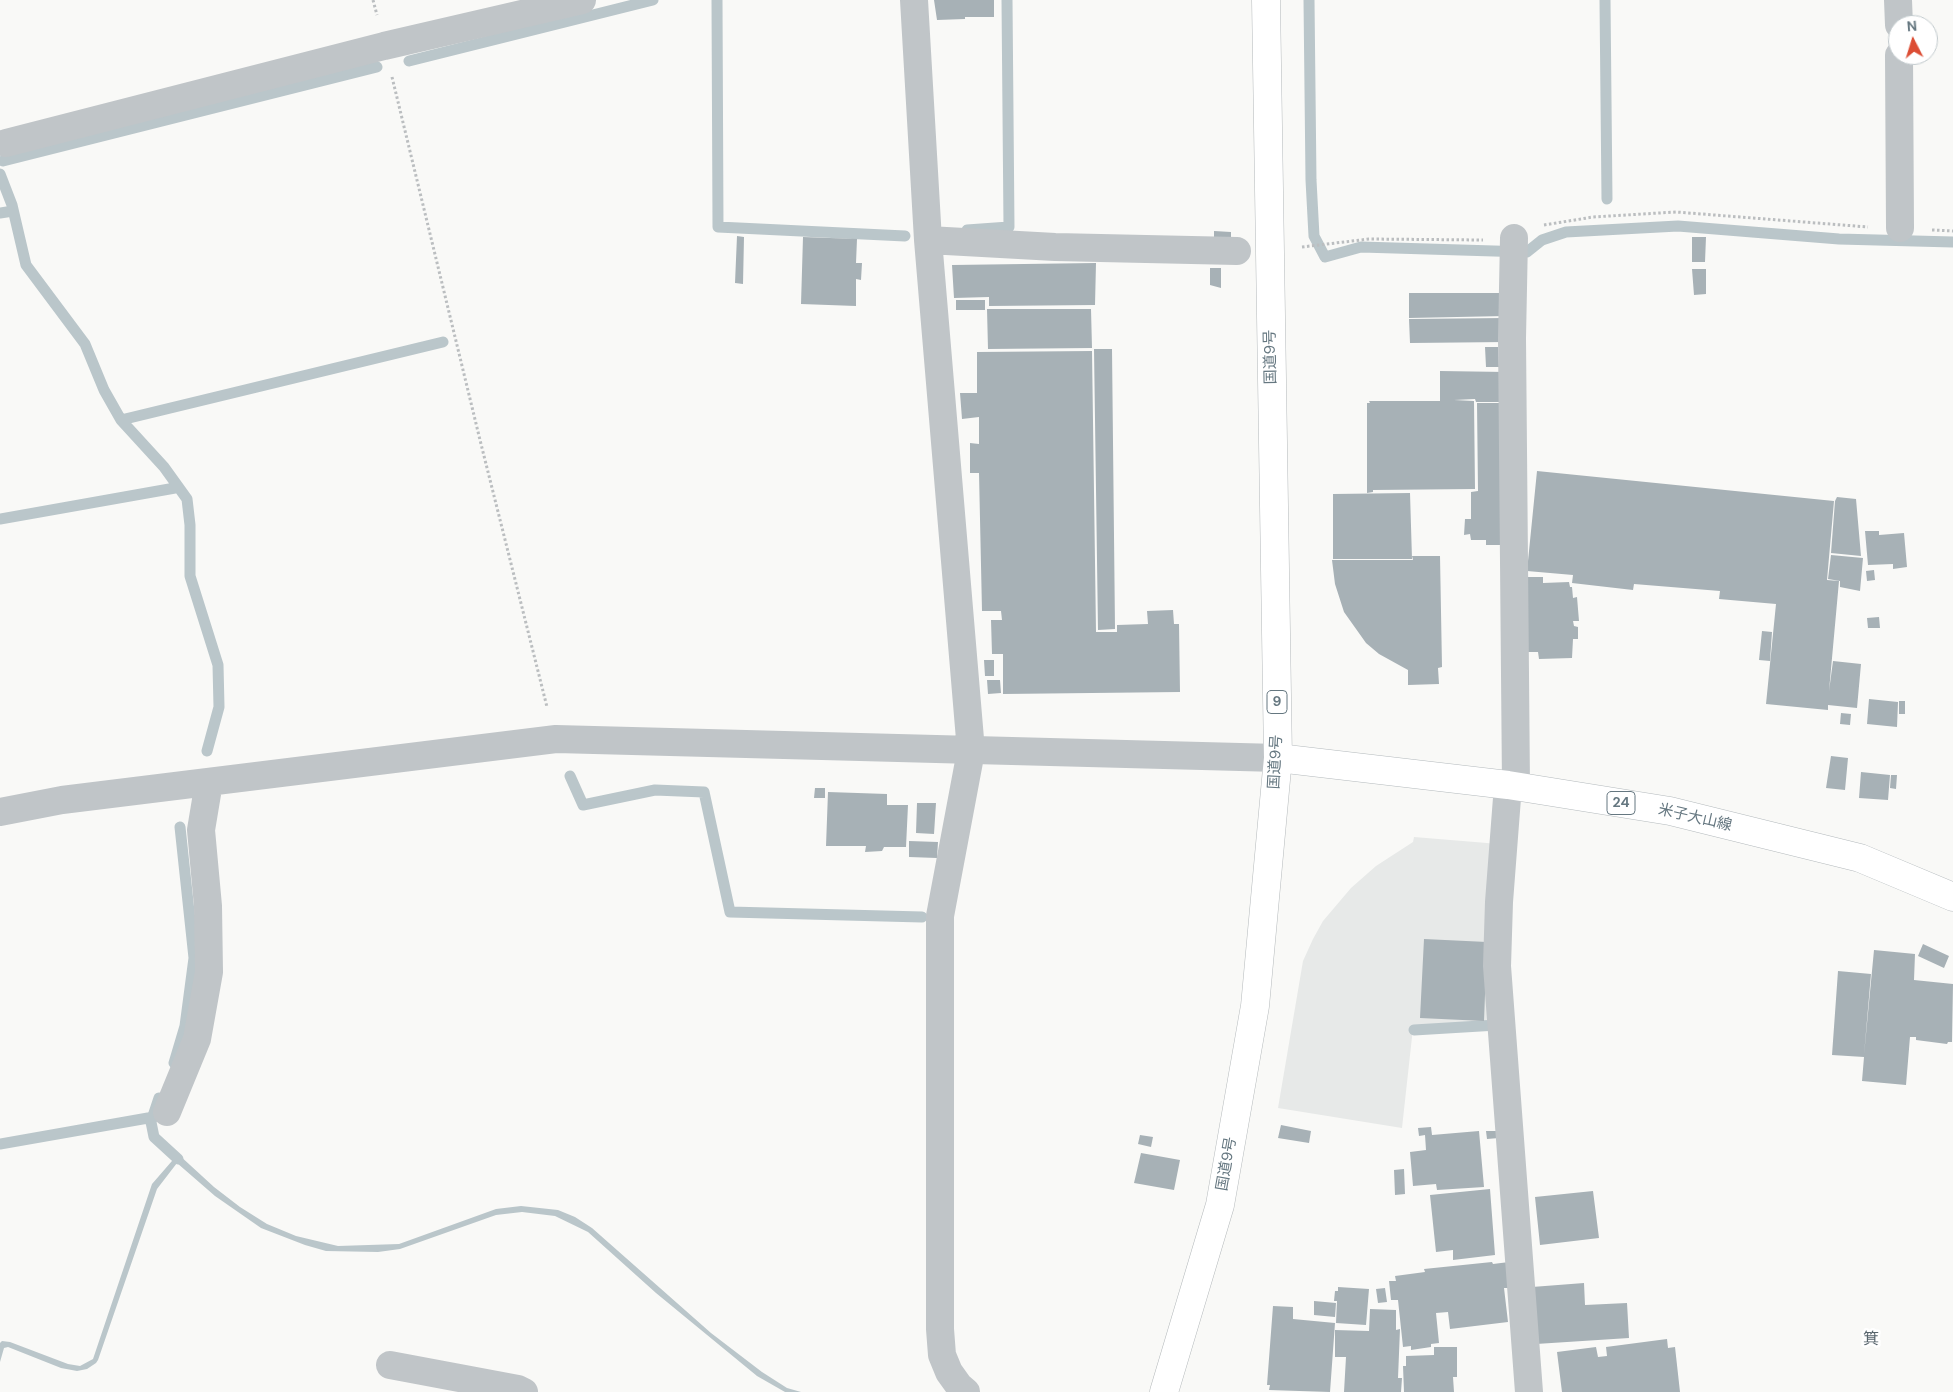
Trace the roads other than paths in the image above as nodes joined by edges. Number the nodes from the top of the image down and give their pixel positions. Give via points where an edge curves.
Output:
1 (582, 0) edge
2 (914, 0) edge
3 (1266, 0) edge
4 (1898, 0) edge
5 (1898, 15) edge
6 (1899, 65) edge
7 (6, 144) dead end
8 (1900, 228) road end
9 (1514, 238) road end
10 (928, 240) junction
11 (1237, 252) dead end
12 (971, 751) junction
13 (1278, 758) junction
14 (209, 782) junction
15 (1512, 786) junction
16 (0, 812) edge
17 (1953, 897) edge
18 (168, 1112) dead end
19 (390, 1365) dead end
20 (524, 1392) edge
21 (966, 1392) edge
22 (1164, 1392) edge
23 (1529, 1392) edge

1 - 7 street via 384,46
2 - 10 street
3 - 13 main road, 国道9号 / 9
4 - 5 street
6 - 8 street
9 - 15 street
10 - 11 street
10 - 12 street
12 - 13 street
12 - 14 street via 556,739
12 - 21 street via 940,916 940,1329 942,1355 949,1372
13 - 15 main road, 米子大山線 / 24
13 - 22 main road, 国道9号 / 9 via 1255,1006 1220,1205
14 - 16 street via 62,800
14 - 18 street via 201,830 208,906 209,972 197,1039
15 - 17 main road, 米子大山線 / 24 via 1670,811 1860,858
15 - 23 street via 1499,902 1497,966
19 - 20 street

